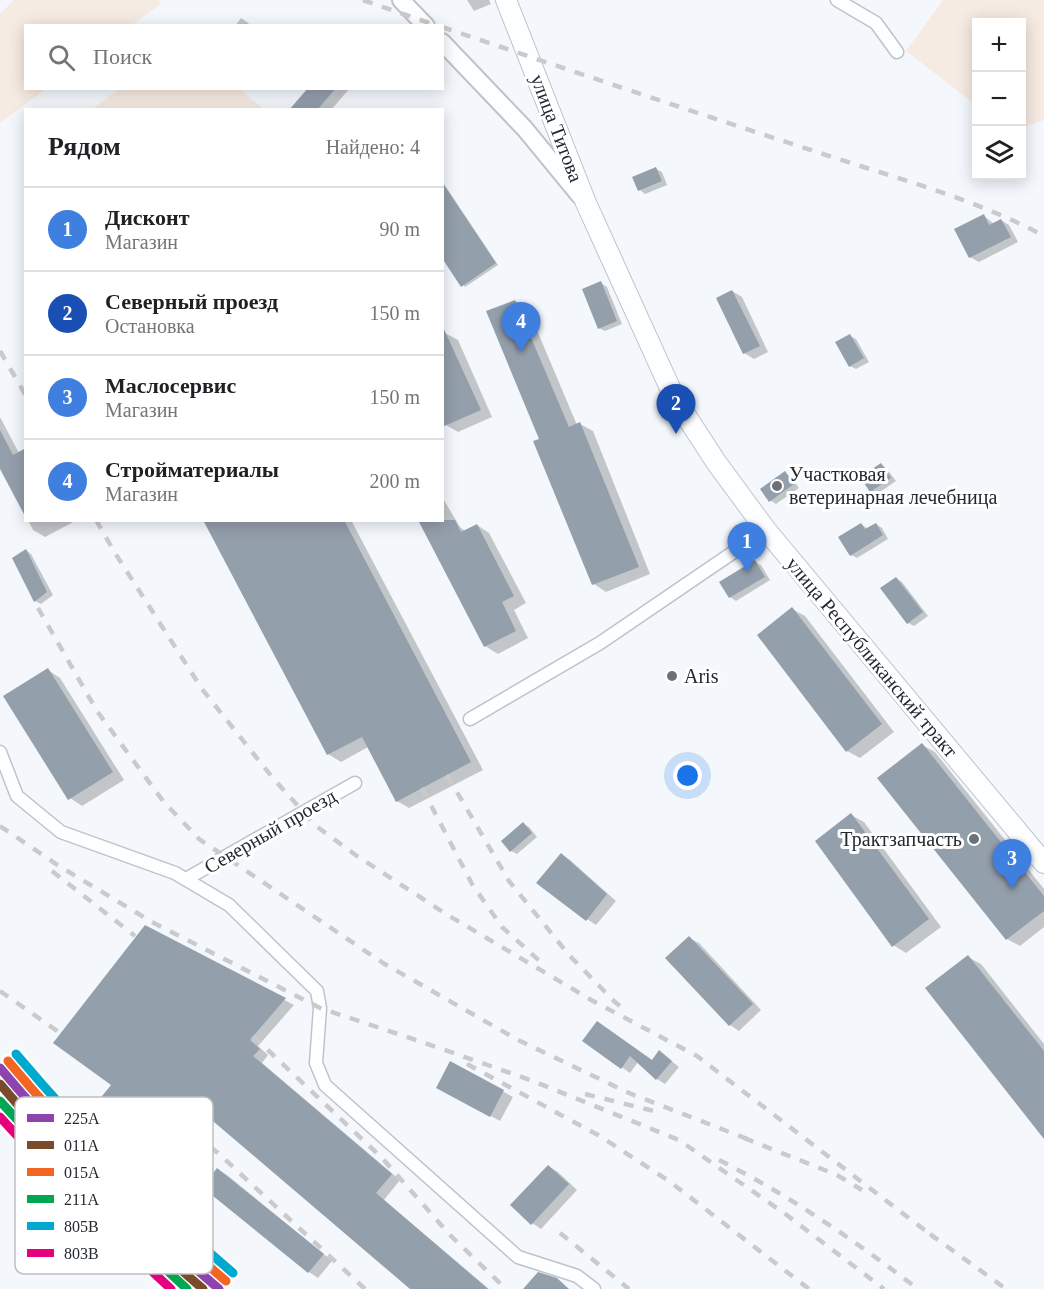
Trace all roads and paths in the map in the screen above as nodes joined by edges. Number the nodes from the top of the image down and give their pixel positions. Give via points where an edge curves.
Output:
1 (401, 0) edge
2 (506, 0) edge
3 (837, 0) edge
4 (424, 24) edge
5 (444, 44) edge
6 (897, 52) dead end
7 (586, 203) junction
8 (609, 255) joint
9 (766, 530) junction
10 (470, 719) dead end
11 (0, 752) edge
12 (355, 783) dead end
13 (1044, 863) edge
14 (186, 879) junction
15 (594, 1289) edge

1 - 4 street
2 - 7 main road, улица Титова
3 - 6 street via 876,24
5 - 7 street via 525,129
7 - 8 main road, улица Титова
8 - 9 main road, улица Республиканский тракт via 675,399
9 - 10 street via 600,643
9 - 13 main road, улица Республиканский тракт
11 - 14 street via 17,796 61,832
12 - 14 street, Северный проезд
14 - 15 street via 229,904 317,991 320,1008 316,1063 325,1085 518,1257 577,1276

